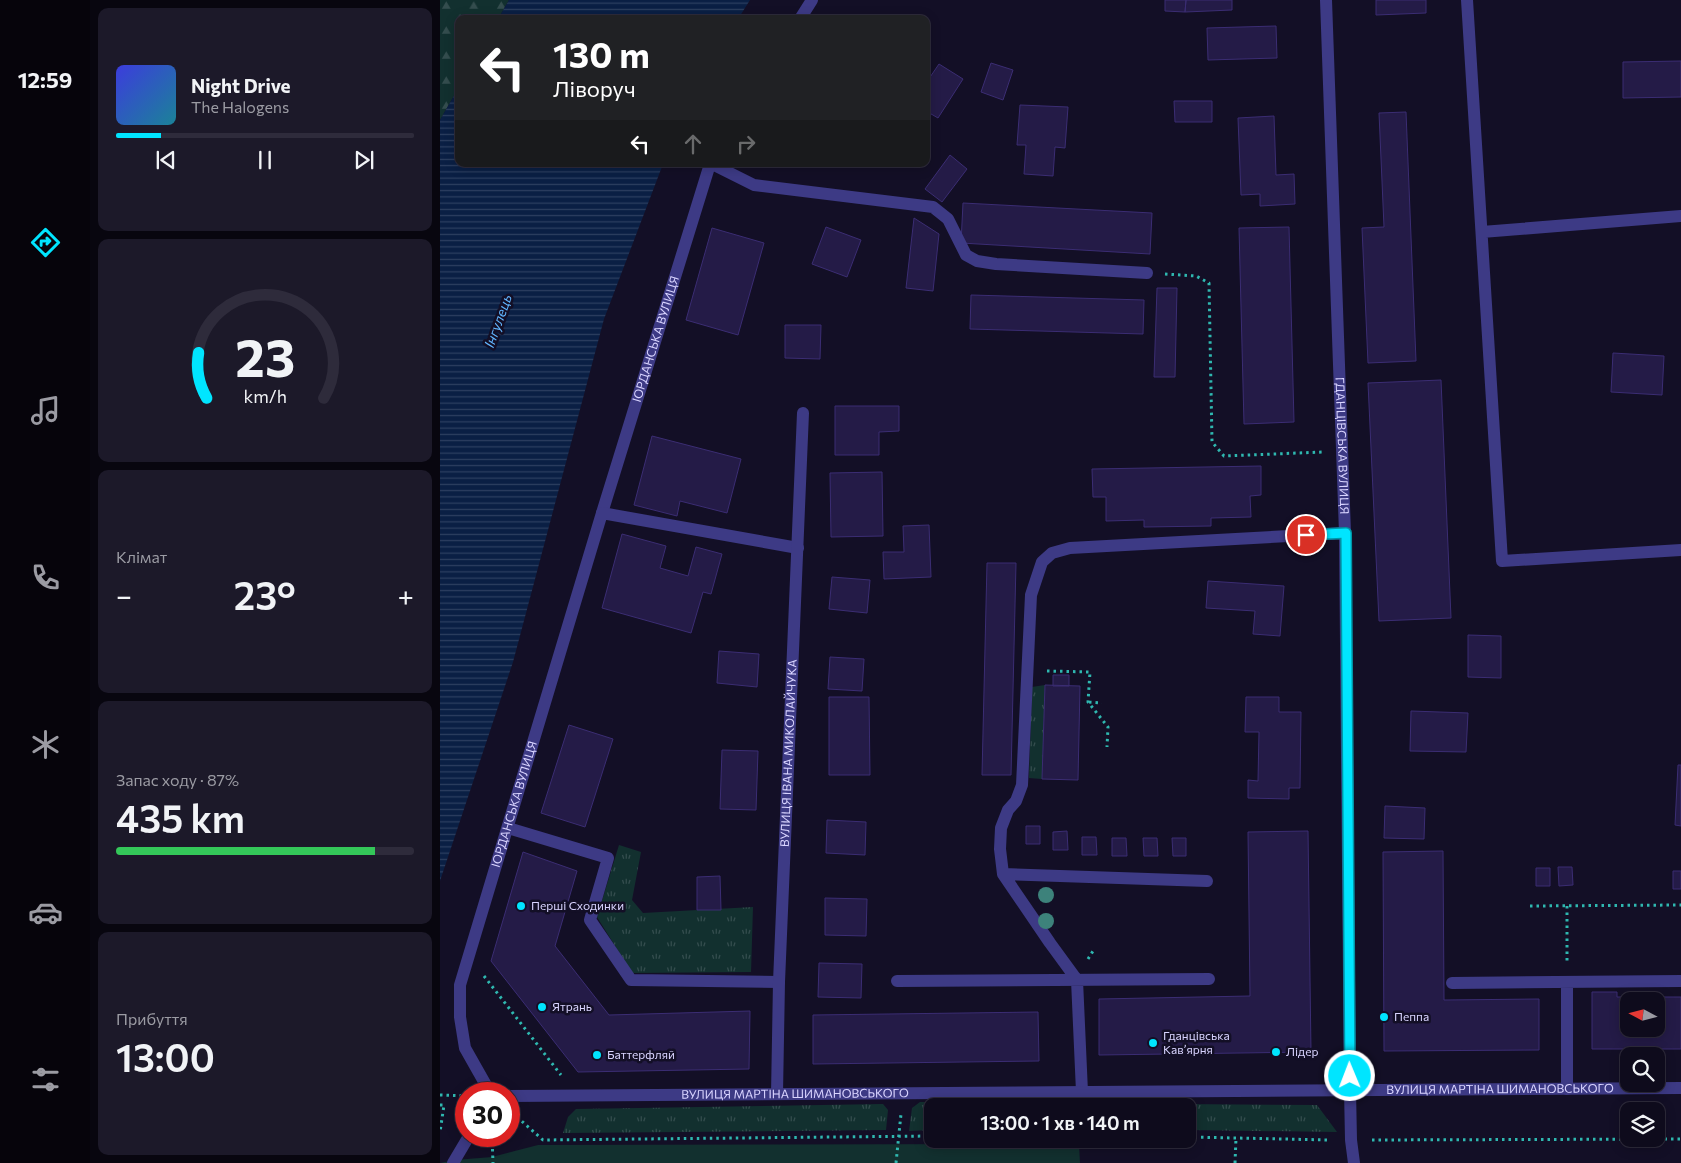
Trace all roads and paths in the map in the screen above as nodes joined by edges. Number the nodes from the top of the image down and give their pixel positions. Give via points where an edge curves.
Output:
1 (812, 0) edge
2 (1326, 0) edge
3 (1467, 0) edge
4 (803, 15) edge
5 (710, 167) edge
6 (717, 167) edge
7 (1681, 216) edge
8 (1482, 232) junction
9 (1146, 273) joint
10 (803, 413) dead end
11 (1342, 451) junction
12 (602, 513) junction
13 (1346, 533) junction
14 (798, 548) junction
15 (1681, 550) edge
16 (1028, 670) junction
17 (1088, 702) junction
18 (1102, 702) dead end
19 (1107, 747) dead end
20 (508, 828) junction
21 (1003, 874) junction
22 (1206, 881) dead end
23 (1681, 905) edge
24 (1530, 906) dead end
25 (1567, 906) junction
26 (470, 957) junction
27 (1209, 979) dead end
28 (897, 980) dead end
29 (1077, 980) junction
30 (1681, 981) edge
31 (779, 982) junction
32 (1567, 982) junction
33 (1452, 983) dead end
34 (564, 1078) dead end
35 (484, 1082) edge
36 (1566, 1088) junction
37 (1681, 1088) edge
38 (1350, 1090) junction
39 (1082, 1092) junction
40 (903, 1093) junction
41 (777, 1094) junction
42 (440, 1096) edge
43 (455, 1096) edge
44 (520, 1096) edge
45 (440, 1105) edge
46 (520, 1120) edge
47 (440, 1132) edge
48 (899, 1136) junction
49 (924, 1136) edge
50 (1196, 1136) edge
51 (1236, 1138) junction
52 (1681, 1139) edge
53 (1351, 1140) junction
54 (462, 1147) edge
55 (492, 1147) edge
56 (453, 1163) edge
57 (492, 1163) edge
58 (896, 1163) edge
59 (1235, 1163) edge
60 (1354, 1163) edge

1 - 4 street
2 - 11 street, ГДАНЦІВСЬКА ВУЛИЦЯ
3 - 8 street
5 - 12 street, ІОРДАНСЬКА ВУЛИЦЯ
6 - 9 street via 754,186 933,208 948,219 966,255 977,261
7 - 8 street
8 - 15 street via 1502,560
9 - 11 path via 1196,276 1209,283 1212,442 1224,456
10 - 14 street, ВУЛИЦЯ ІВАНА МИКОЛАЙЧУКА
11 - 13 street, ГДАНЦІВСЬКА ВУЛИЦЯ
12 - 14 street
12 - 20 street, ІОРДАНСЬКА ВУЛИЦЯ
13 - 16 street via 1070,548 1052,553 1042,562 1031,595
13 - 38 street, ГДАНЦІВСЬКА ВУЛИЦЯ
14 - 31 street, ВУЛИЦЯ ІВАНА МИКОЛАЙЧУКА
16 - 17 path via 1090,672
16 - 21 street via 1022,785 1001,828
17 - 18 path
17 - 19 path via 1108,727
20 - 26 street, ІОРДАНСЬКА ВУЛИЦЯ
20 - 31 street via 608,858 590,920 631,980
21 - 22 street
21 - 29 street
23 - 25 path
24 - 25 path
25 - 32 path
26 - 34 path
26 - 35 street, ІОРДАНСЬКА ВУЛИЦЯ via 460,985 460,1017 465,1048
27 - 29 street
28 - 29 street
29 - 39 street
30 - 32 street
31 - 41 street, ВУЛИЦЯ ІВАНА МИКОЛАЙЧУКА
32 - 33 street
32 - 36 street
36 - 37 street, ВУЛИЦЯ МАРТІНА ШИМАНОВСЬКОГО
36 - 38 street, ВУЛИЦЯ МАРТІНА ШИМАНОВСЬКОГО
38 - 39 street, ВУЛИЦЯ МАРТІНА ШИМАНОВСЬКОГО
38 - 53 street, ГДАНЦІВСЬКА ВУЛИЦЯ
39 - 40 street, ВУЛИЦЯ МАРТІНА ШИМАНОВСЬКОГО
40 - 41 street, ВУЛИЦЯ МАРТІНА ШИМАНОВСЬКОГО
40 - 48 path
41 - 44 street, ВУЛИЦЯ МАРТІНА ШИМАНОВСЬКОГО
42 - 43 path
45 - 47 path via 444,1105
46 - 48 path via 543,1140
48 - 49 path
48 - 58 path
50 - 51 path
51 - 53 path
51 - 59 path
52 - 53 path
53 - 60 street, ГДАНЦІВСЬКА ВУЛИЦЯ
54 - 56 street
55 - 57 path

